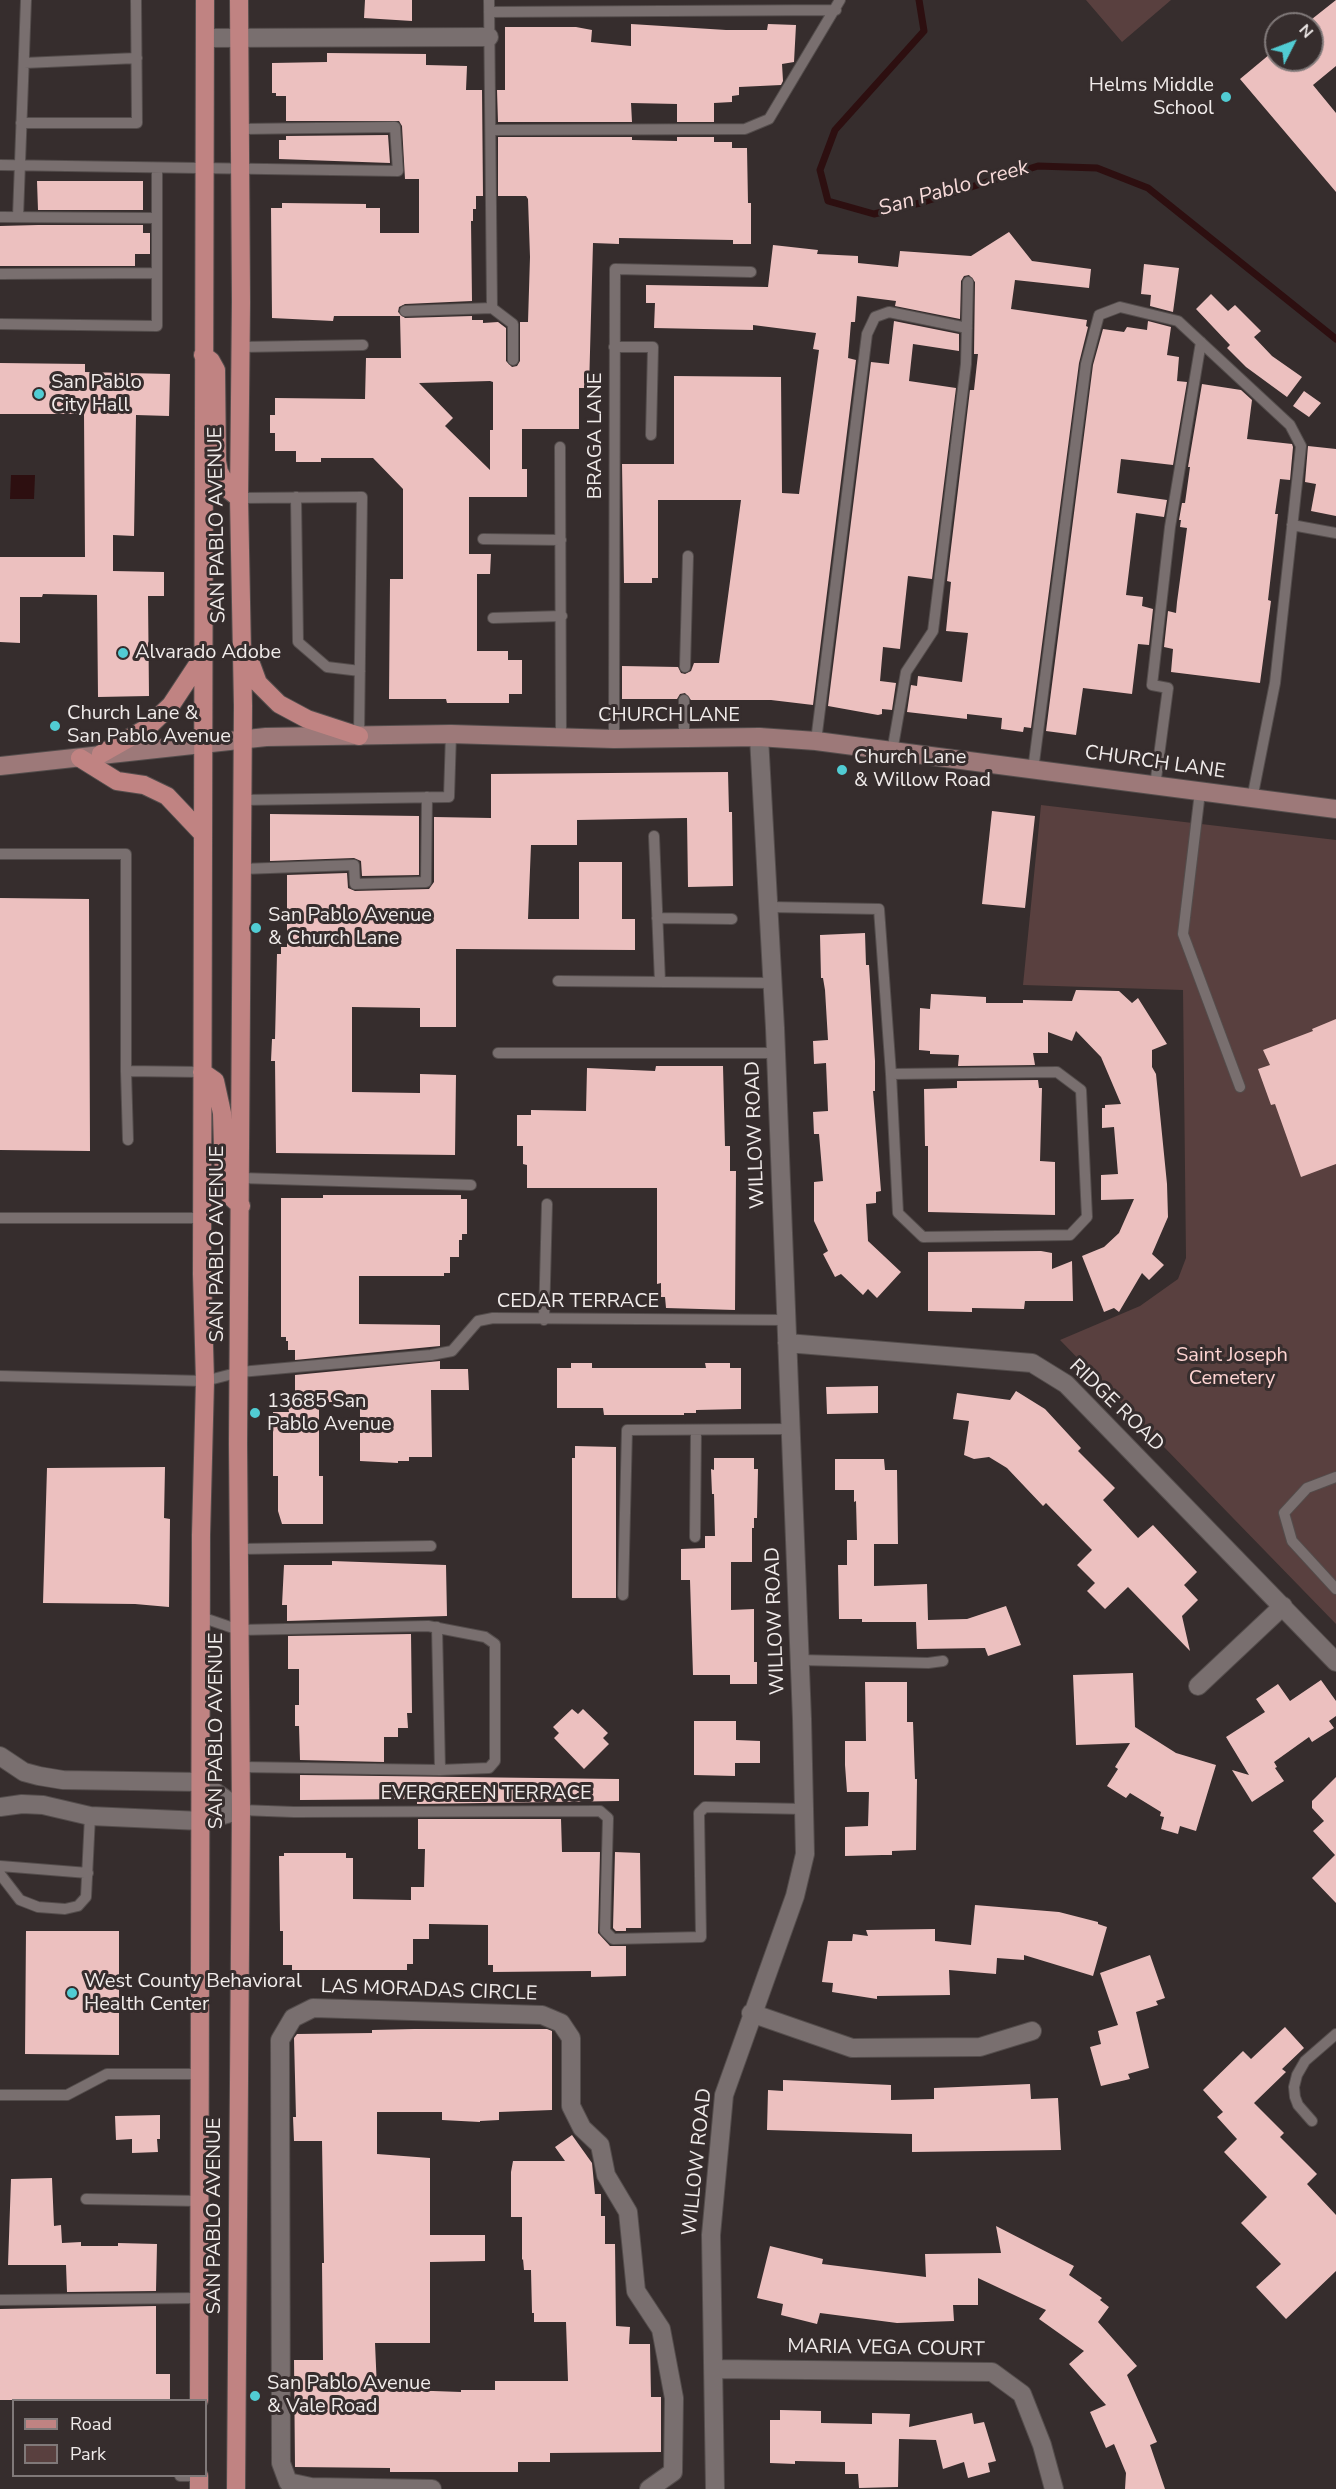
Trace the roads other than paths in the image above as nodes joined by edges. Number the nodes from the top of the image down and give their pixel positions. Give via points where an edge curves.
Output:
1 (26, 0) edge
2 (136, 0) edge
3 (205, 0) edge
4 (239, 0) edge
5 (489, 0) edge
6 (838, 5) edge
7 (489, 12) junction
8 (489, 37) junction
9 (205, 38) junction
10 (240, 38) junction
11 (136, 58) junction
12 (24, 63) junction
13 (21, 123) junction
14 (240, 129) junction
15 (491, 130) junction
16 (0, 165) edge
17 (20, 166) junction
18 (157, 169) junction
19 (240, 169) junction
20 (205, 170) junction
21 (0, 217) edge
22 (18, 217) junction
23 (157, 218) junction
24 (751, 272) dead end
25 (157, 273) junction
26 (0, 274) edge
27 (968, 282) dead end
28 (492, 308) junction
29 (405, 311) dead end
30 (0, 324) edge
31 (967, 328) junction
32 (1201, 342) junction
33 (363, 345) dead end
34 (240, 347) junction
35 (614, 347) junction
36 (203, 354) junction
37 (513, 360) dead end
38 (651, 435) dead end
39 (560, 447) dead end
40 (296, 497) junction
41 (239, 498) junction
42 (1292, 525) junction
43 (1336, 533) edge
44 (483, 539) dead end
45 (561, 540) junction
46 (688, 556) dead end
47 (562, 616) junction
48 (493, 618) dead end
49 (242, 641) junction
50 (202, 658) junction
51 (684, 667) dead end
52 (360, 671) junction
53 (684, 700) dead end
54 (451, 734) junction
55 (359, 736) junction
56 (561, 738) junction
57 (684, 738) junction
58 (759, 738) junction
59 (242, 739) junction
60 (614, 739) junction
61 (816, 741) junction
62 (202, 743) junction
63 (892, 752) junction
64 (101, 754) junction
65 (80, 758) junction
66 (0, 766) edge
67 (1033, 770) junction
68 (1155, 786) junction
69 (1200, 792) junction
70 (427, 797) junction
71 (1252, 799) junction
72 (242, 800) junction
73 (1336, 809) edge
74 (202, 832) junction
75 (654, 836) dead end
76 (0, 854) edge
77 (242, 869) junction
78 (769, 908) junction
79 (657, 918) junction
80 (732, 919) dead end
81 (558, 981) dead end
82 (660, 982) junction
83 (772, 983) junction
84 (498, 1053) dead end
85 (776, 1053) junction
86 (126, 1071) junction
87 (202, 1072) junction
88 (891, 1074) junction
89 (1240, 1087) dead end
90 (128, 1140) dead end
91 (241, 1178) junction
92 (471, 1185) dead end
93 (547, 1204) dead end
94 (241, 1206) junction
95 (0, 1218) edge
96 (202, 1218) junction
97 (544, 1320) junction
98 (786, 1320) junction
99 (787, 1343) junction
100 (240, 1372) junction
101 (0, 1376) edge
102 (205, 1381) junction
103 (790, 1429) junction
104 (696, 1430) junction
105 (1336, 1477) edge
106 (695, 1537) dead end
107 (431, 1546) dead end
108 (239, 1549) junction
109 (1336, 1588) edge
110 (623, 1595) dead end
111 (1283, 1606) junction
112 (201, 1617) junction
113 (437, 1627) junction
114 (239, 1630) junction
115 (800, 1660) junction
116 (943, 1661) dead end
117 (1336, 1662) edge
118 (1198, 1686) dead end
119 (0, 1756) edge
120 (240, 1767) junction
121 (440, 1770) junction
122 (201, 1782) junction
123 (0, 1807) edge
124 (804, 1809) junction
125 (241, 1810) junction
126 (90, 1816) junction
127 (201, 1821) junction
128 (0, 1866) edge
129 (88, 1873) junction
130 (0, 1874) edge
131 (752, 2013) junction
132 (1032, 2031) dead end
133 (1336, 2034) edge
134 (200, 2074) junction
135 (0, 2095) edge
136 (1312, 2121) dead end
137 (86, 2199) dead end
138 (200, 2201) junction
139 (200, 2298) junction
140 (0, 2300) edge
141 (715, 2369) junction
142 (199, 2399) edge
143 (236, 2489) edge
144 (432, 2489) edge
145 (649, 2489) edge
146 (715, 2489) edge
147 (1054, 2489) edge

1 - 12 lane
2 - 11 lane
3 - 9 main road, SAN PABLO AVENUE
4 - 10 main road, SAN PABLO AVENUE
5 - 7 lane
6 - 7 lane
6 - 15 lane via 769,119 745,129
7 - 8 lane
8 - 10 street
8 - 15 lane
9 - 10 street
9 - 20 main road, SAN PABLO AVENUE
10 - 14 main road, SAN PABLO AVENUE
11 - 12 lane
11 - 13 lane via 137,123
12 - 13 lane
13 - 17 lane
14 - 19 main road, SAN PABLO AVENUE
14 - 19 lane via 395,128 398,171
15 - 28 lane
16 - 17 lane
17 - 18 lane
17 - 22 lane
18 - 20 lane
18 - 23 lane
19 - 20 lane
19 - 34 main road, SAN PABLO AVENUE
20 - 36 main road, SAN PABLO AVENUE
21 - 22 lane
22 - 23 lane
23 - 25 lane
24 - 35 lane, BRAGA LANE via 615,269
25 - 26 lane
25 - 30 lane via 157,326
27 - 31 lane
28 - 29 lane
28 - 37 lane via 513,324
31 - 61 lane via 890,312 875,317 867,334
31 - 63 lane via 966,364 933,631 906,672
32 - 42 lane via 1290,425 1301,446
32 - 67 lane via 1178,321 1120,307 1099,315 1086,364
32 - 68 lane via 1170,527 1152,685 1168,688
33 - 34 lane
34 - 41 main road, SAN PABLO AVENUE
35 - 38 lane via 653,347
35 - 60 lane, BRAGA LANE
36 - 41 main road via 216,370 219,472
36 - 50 main road, SAN PABLO AVENUE
39 - 45 lane
40 - 41 lane
40 - 52 lane via 298,642 327,666
40 - 52 lane via 362,497
41 - 49 main road, SAN PABLO AVENUE
42 - 43 lane
42 - 71 lane via 1275,683
44 - 45 lane
45 - 47 lane
46 - 51 lane
47 - 48 lane
47 - 56 lane
49 - 55 main road via 258,683 279,704 307,719
49 - 59 main road, SAN PABLO AVENUE
50 - 62 main road, SAN PABLO AVENUE
50 - 64 main road via 171,705 147,728
52 - 55 lane
53 - 57 lane
54 - 55 street, CHURCH LANE
54 - 56 street, CHURCH LANE
54 - 70 lane via 449,797
55 - 59 street, CHURCH LANE
56 - 60 street, CHURCH LANE
57 - 58 street, CHURCH LANE
57 - 60 street, CHURCH LANE
58 - 61 street, CHURCH LANE
58 - 78 street, WILLOW ROAD
59 - 62 street, CHURCH LANE
59 - 72 main road, SAN PABLO AVENUE
61 - 63 street, CHURCH LANE
62 - 64 street, CHURCH LANE
62 - 74 main road, SAN PABLO AVENUE
63 - 67 street, CHURCH LANE
64 - 65 street, CHURCH LANE
65 - 66 street, CHURCH LANE
65 - 74 main road via 117,781 144,785 167,796
67 - 68 street, CHURCH LANE
68 - 69 street, CHURCH LANE
69 - 71 street, CHURCH LANE
69 - 89 lane via 1183,934
70 - 72 lane
70 - 77 lane via 426,882 355,884 354,865
71 - 73 street, CHURCH LANE
72 - 77 main road, SAN PABLO AVENUE
74 - 87 main road, SAN PABLO AVENUE
75 - 79 lane
76 - 86 lane via 126,854
77 - 91 main road, SAN PABLO AVENUE
78 - 83 street, WILLOW ROAD
78 - 88 lane via 879,909
79 - 80 lane
79 - 82 lane
81 - 82 lane
82 - 83 lane
83 - 85 street, WILLOW ROAD
84 - 85 lane
85 - 98 street, WILLOW ROAD
86 - 87 lane
86 - 90 lane
87 - 94 main road via 215,1081 222,1113 224,1181 230,1196
87 - 96 main road, SAN PABLO AVENUE
88 - 88 lane via 898,1213 923,1237 1070,1235 1087,1217 1081,1090 1057,1072
91 - 92 lane
91 - 94 main road, SAN PABLO AVENUE
93 - 97 lane
94 - 100 main road, SAN PABLO AVENUE
95 - 96 lane
96 - 102 main road, SAN PABLO AVENUE
97 - 98 lane, CEDAR TERRACE
97 - 100 lane, CEDAR TERRACE via 477,1321 452,1351 431,1355
98 - 99 street, WILLOW ROAD
99 - 103 street, WILLOW ROAD
99 - 111 street, RIDGE ROAD via 1032,1363 1066,1384
100 - 102 lane, CEDAR TERRACE
100 - 108 main road, SAN PABLO AVENUE
101 - 102 lane, CEDAR TERRACE
102 - 112 main road, SAN PABLO AVENUE
103 - 104 lane
103 - 115 street, WILLOW ROAD
104 - 106 lane
104 - 110 lane via 627,1430
105 - 109 lane via 1307,1488 1284,1513 1292,1541
107 - 108 lane
108 - 114 main road, SAN PABLO AVENUE
111 - 117 street, RIDGE ROAD
111 - 118 street
112 - 114 lane
112 - 122 main road, SAN PABLO AVENUE
113 - 114 lane
113 - 121 lane
113 - 121 lane via 485,1637 495,1644 495,1761 489,1768
114 - 120 main road, SAN PABLO AVENUE
115 - 116 lane
115 - 124 street, WILLOW ROAD
119 - 122 street via 24,1772 63,1780
120 - 121 lane
120 - 125 main road, SAN PABLO AVENUE
122 - 125 street
122 - 127 main road, SAN PABLO AVENUE
123 - 126 street via 43,1805
124 - 125 lane, EVERGREEN TERRACE via 705,1807 699,1813 701,1937 613,1939 605,1931 608,1818 600,1811
124 - 131 street, WILLOW ROAD via 805,1854 795,1896
125 - 127 street
125 - 143 main road, SAN PABLO AVENUE
126 - 127 street
126 - 129 lane
127 - 134 main road, SAN PABLO AVENUE
128 - 129 lane
129 - 130 lane via 86,1898 78,1906 65,1909 38,1907 20,1900
131 - 132 street via 852,2048 980,2047
131 - 141 street, WILLOW ROAD via 724,2095 711,2235
133 - 136 lane via 1305,2061 1297,2075 1295,2097
134 - 135 lane via 107,2074 67,2095
134 - 138 main road, SAN PABLO AVENUE
137 - 138 lane
138 - 139 main road, SAN PABLO AVENUE
139 - 140 lane
139 - 142 main road, SAN PABLO AVENUE
141 - 146 street, WILLOW ROAD
141 - 147 street, MARIA VEGA COURT via 992,2372 1022,2394
144 - 145 street, LAS MORADAS CIRCLE via 311,2487 288,2482 281,2463 280,2040 293,2018 313,2008 542,2014 561,2023 571,2038 571,2106 582,2128 600,2145 606,2175 628,2212 636,2291 661,2329 674,2398 673,2472

